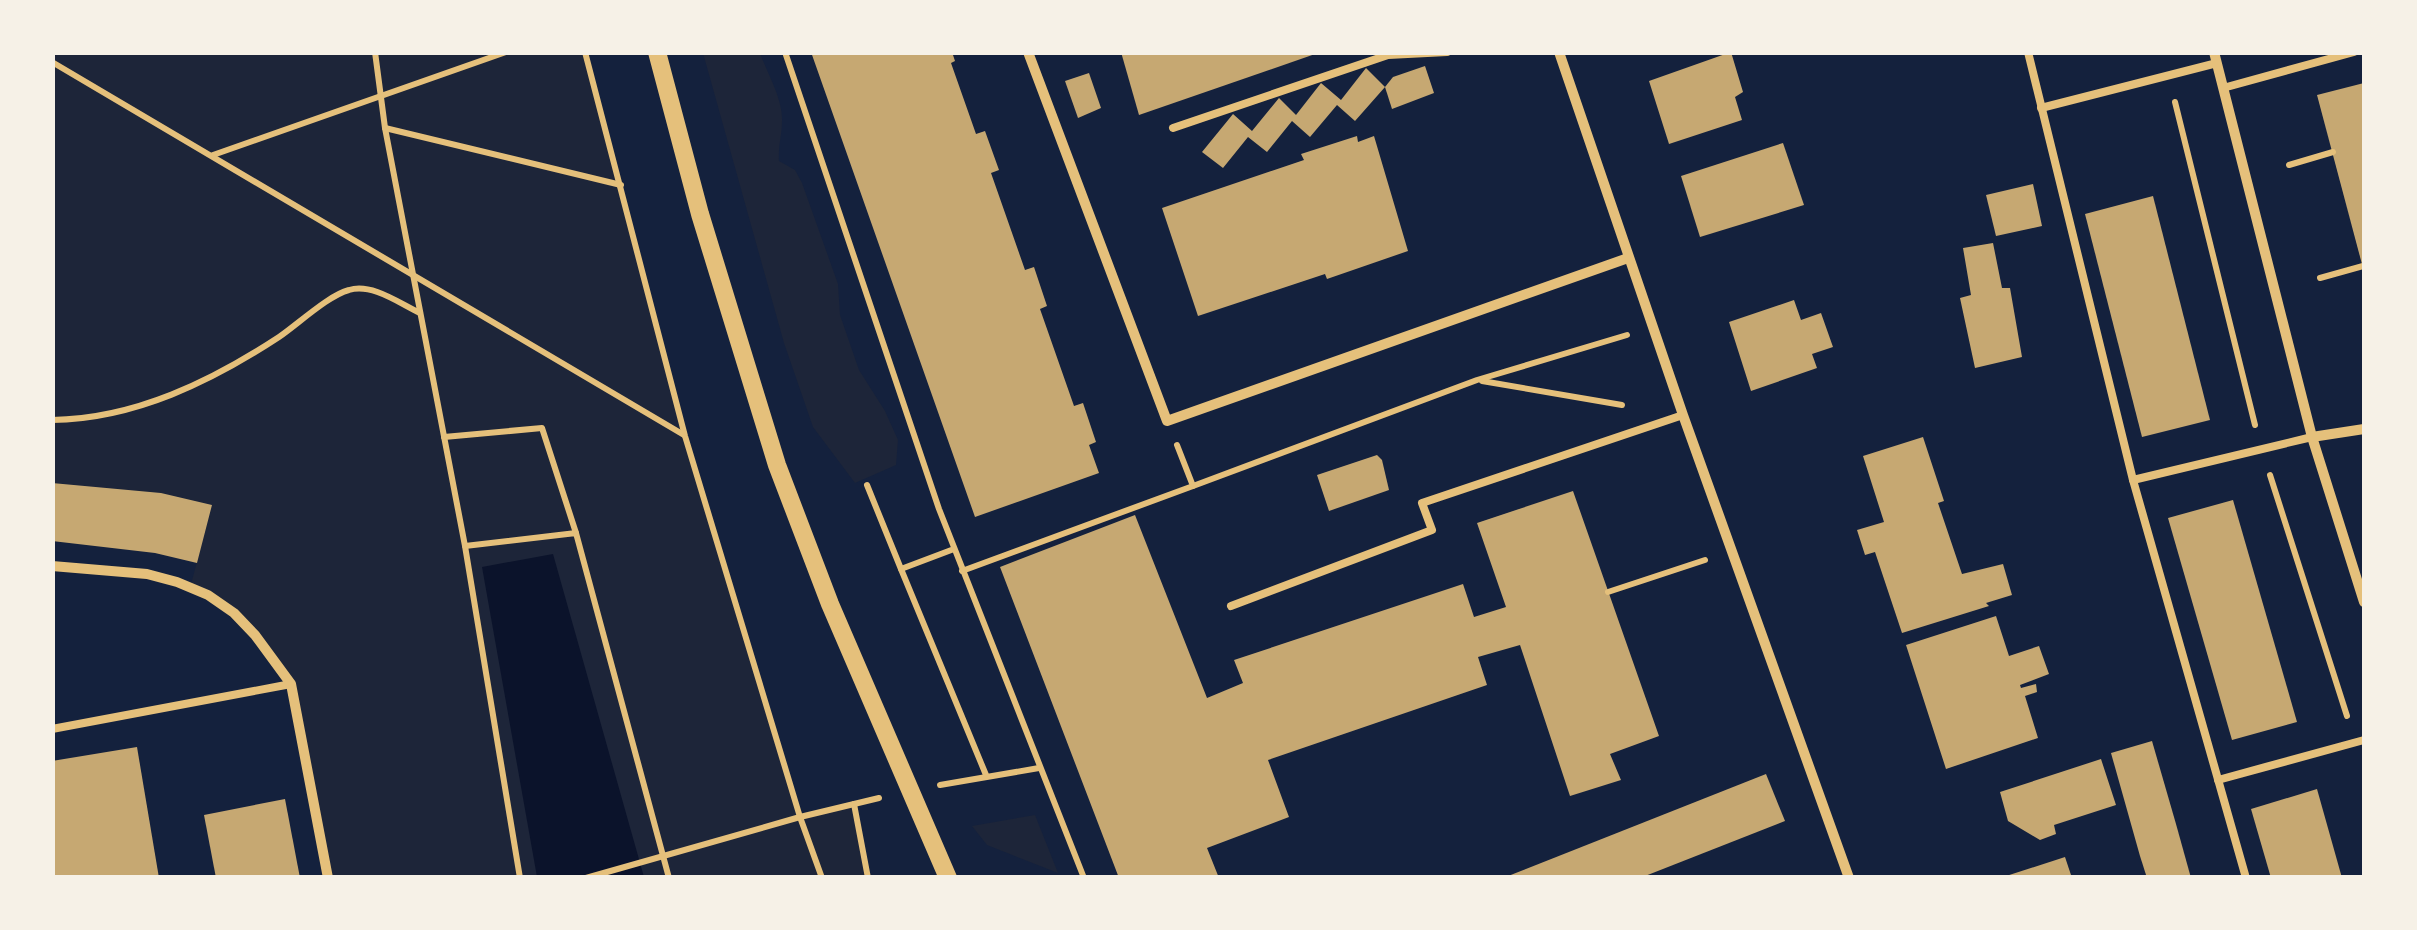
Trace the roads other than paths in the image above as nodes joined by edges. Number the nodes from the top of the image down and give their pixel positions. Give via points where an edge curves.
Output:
1 (657, 52) edge
2 (1028, 52) edge
3 (1447, 52) edge
4 (1560, 52) edge
5 (2028, 52) edge
6 (2354, 52) edge
7 (2216, 58) edge
8 (2224, 88) junction
9 (2041, 108) junction
10 (1173, 128) dead end
11 (1628, 258) junction
12 (1683, 415) junction
13 (2364, 429) edge
14 (2312, 436) junction
15 (2133, 480) junction
16 (52, 566) edge
17 (2364, 602) edge
18 (1231, 606) dead end
19 (291, 684) junction
20 (52, 729) edge
21 (2360, 741) edge
22 (2218, 780) junction
23 (1848, 875) edge
24 (328, 878) edge
25 (948, 878) edge
26 (1833, 878) edge
27 (2246, 878) edge

1 - 25 street via 777,465
2 - 11 street via 1167,421
3 - 10 lane via 1388,55
4 - 11 street
5 - 9 lane
6 - 8 lane
7 - 8 street
7 - 9 lane
8 - 14 street
9 - 15 lane
11 - 12 street
12 - 18 lane via 1422,504 1432,530
12 - 23 street
13 - 14 street
14 - 15 lane
14 - 17 street
15 - 22 lane
16 - 19 street via 147,574 208,596 255,635
19 - 20 lane
19 - 24 street
21 - 22 lane
22 - 27 lane
23 - 26 lane

